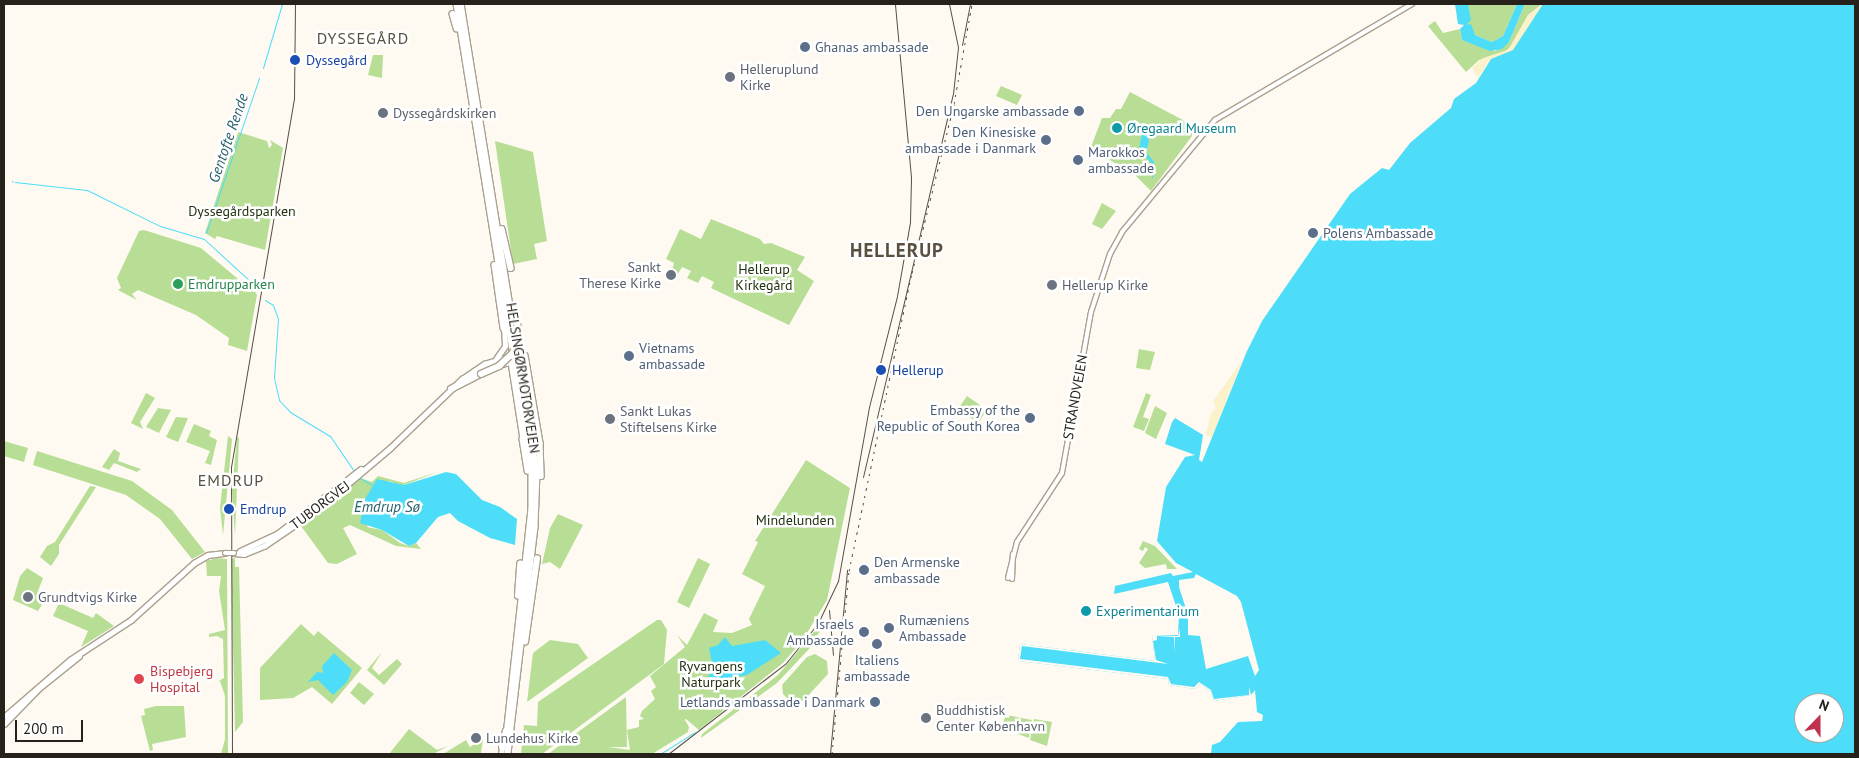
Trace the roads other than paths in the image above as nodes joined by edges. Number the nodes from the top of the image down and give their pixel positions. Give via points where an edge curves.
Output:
1 (457, 4) edge
2 (463, 4) edge
3 (1412, 4) edge
4 (453, 14) dead end
5 (466, 61) junction
6 (479, 126) junction
7 (481, 140) junction
8 (488, 169) junction
9 (486, 186) junction
10 (498, 209) junction
11 (511, 268) dead end
12 (504, 328) joint
13 (494, 360) junction
14 (473, 372) junction
15 (451, 389) junction
16 (523, 439) joint
17 (540, 443) joint
18 (529, 534) junction
19 (533, 543) junction
20 (537, 560) dead end
21 (520, 564) dead end
22 (1010, 578) dead end
23 (517, 642) junction
24 (85, 650) junction
25 (518, 674) junction
26 (5, 721) edge
27 (510, 726) junction
28 (502, 747) joint
29 (501, 754) edge
30 (508, 754) edge

1 - 5 highway, HELSINGØRMOTORVEJEN
2 - 6 highway, HELSINGØRMOTORVEJEN
3 - 22 main road, STRANDVEJEN via 1238,104 1209,125 1121,235 1110,254 1091,312 1062,473 1013,551
4 - 5 highway
5 - 6 highway, HELSINGØRMOTORVEJEN
6 - 7 highway, HELSINGØRMOTORVEJEN
7 - 8 highway, HELSINGØRMOTORVEJEN
7 - 9 highway, HELSINGØRMOTORVEJEN
8 - 10 highway
8 - 19 highway, HELSINGØRMOTORVEJEN via 536,464
9 - 12 highway
9 - 18 highway, HELSINGØRMOTORVEJEN via 531,459
10 - 11 highway
10 - 15 highway, bridge via 518,341 513,353 501,364
12 - 13 main road via 504,349
13 - 14 main road, TUBORGVEJ
13 - 17 main road, TUBORGVEJ, bridge via 523,355
14 - 15 main road, TUBORGVEJ
14 - 16 main road, TUBORGVEJ via 510,362
15 - 24 main road, TUBORGVEJ, bridge via 397,440 277,534 255,547 200,559 131,620
16 - 18 highway via 529,485
17 - 19 highway via 540,500
18 - 23 highway, HELSINGØRMOTORVEJEN
19 - 25 highway, HELSINGØRMOTORVEJEN
20 - 25 highway
21 - 23 highway
23 - 27 highway, HELSINGØRMOTORVEJEN
24 - 26 main road, TUBORGVEJ
24 - 26 main road, TUBORGVEJ via 30,692
25 - 27 highway, HELSINGØRMOTORVEJEN
27 - 28 highway
27 - 30 highway, HELSINGØRMOTORVEJEN
28 - 29 highway

